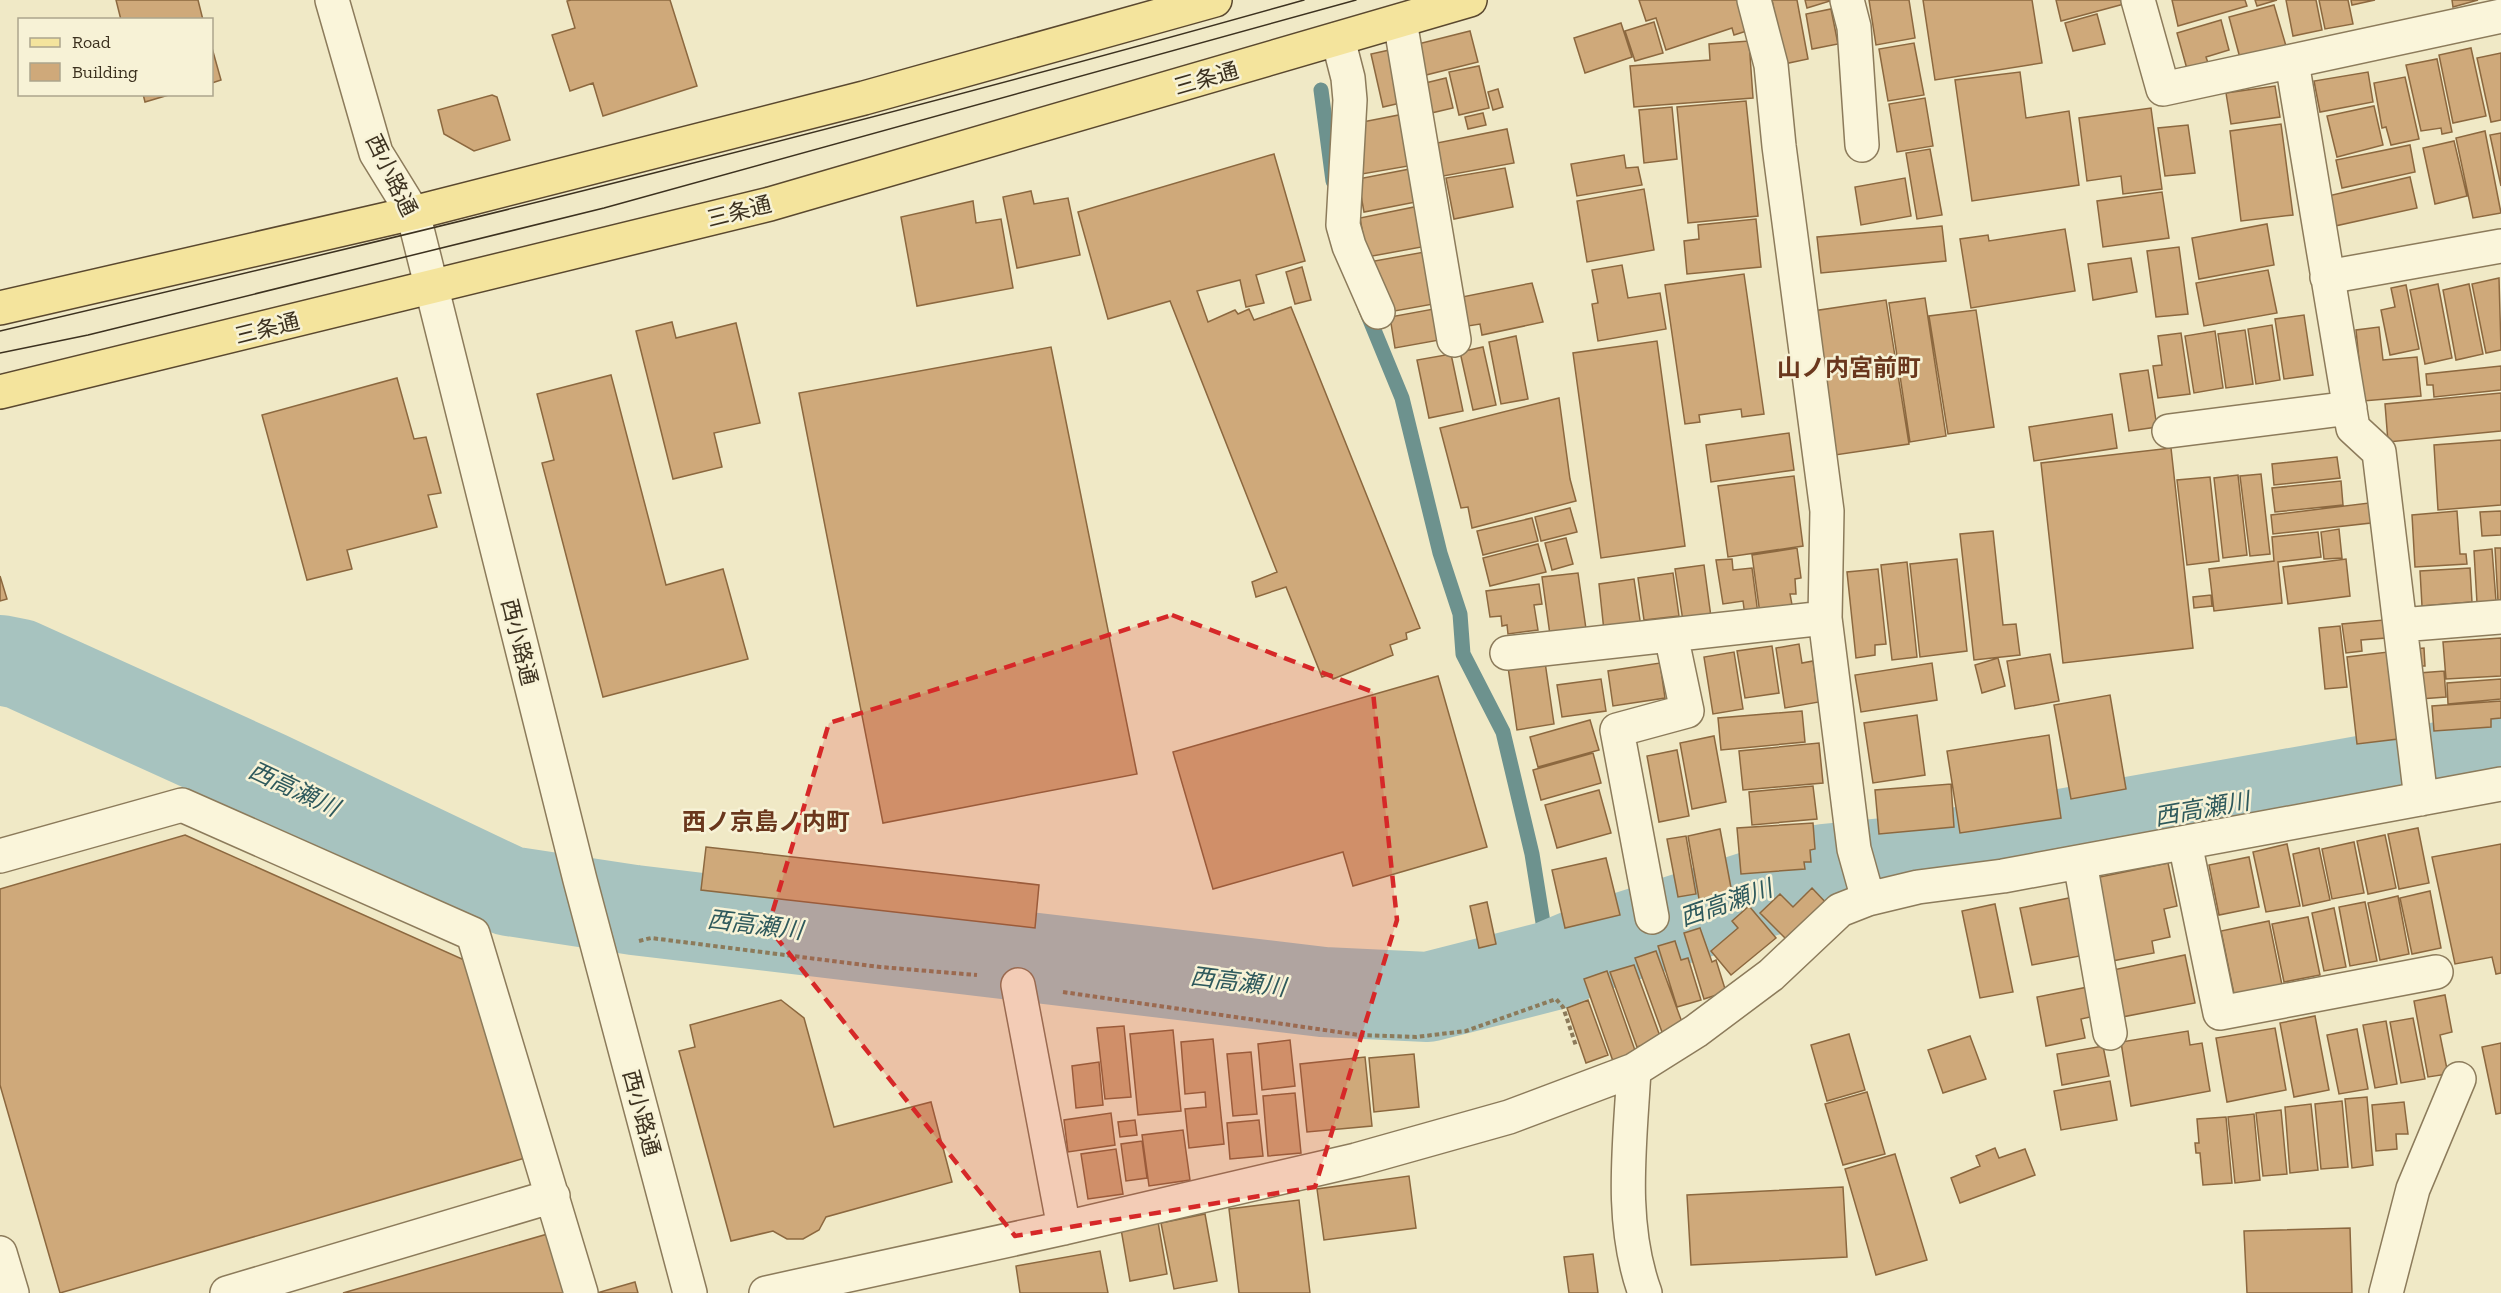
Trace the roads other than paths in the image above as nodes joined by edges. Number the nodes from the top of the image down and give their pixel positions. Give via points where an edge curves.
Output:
1 (332, 0) edge
2 (1215, 0) edge
3 (1470, 0) edge
4 (1754, 0) edge
5 (1847, 0) edge
6 (2138, 0) edge
7 (2501, 16) edge
8 (1400, 21) junction
9 (1338, 39) junction
10 (2292, 62) junction
11 (1862, 146) dead end
12 (413, 213) junction
13 (2501, 246) edge
14 (2327, 277) junction
15 (431, 287) junction
16 (0, 308) edge
17 (1378, 312) dead end
18 (1454, 340) dead end
19 (0, 392) edge
20 (2350, 408) junction
21 (2169, 431) dead end
22 (2501, 617) edge
23 (1825, 618) junction
24 (2400, 625) junction
25 (1671, 635) junction
26 (1507, 653) dead end
27 (2501, 784) edge
28 (2421, 799) junction
29 (2185, 843) junction
30 (0, 856) edge
31 (2080, 862) junction
32 (1866, 892) junction
33 (1652, 917) dead end
34 (2436, 972) dead end
35 (1018, 985) road end
36 (2110, 1034) dead end
37 (1635, 1070) junction
38 (2459, 1079) dead end
39 (553, 1196) junction
40 (1065, 1228) junction
41 (0, 1253) edge
42 (12, 1293) edge
43 (226, 1293) edge
44 (582, 1293) edge
45 (690, 1293) edge
46 (766, 1293) edge
47 (1645, 1293) edge
48 (2386, 1293) edge

1 - 12 street, 西小路通 via 376,153
2 - 12 main road via 864,98
3 - 8 main road, 三条通
4 - 23 street via 1771,65 1827,511
5 - 11 street via 1854,27
6 - 10 street via 2163,89
7 - 10 street
8 - 9 main road, 三条通
8 - 18 street
9 - 15 main road, 三条通 via 770,204
9 - 17 street via 1350,100 1343,225
10 - 14 street
12 - 15 street, 西小路通
12 - 16 main road
13 - 14 street
14 - 20 street
15 - 19 main road, 三条通
15 - 45 street, 西小路通 via 580,880
20 - 21 street
20 - 24 street via 2353,428 2379,452
22 - 24 street
23 - 25 street
23 - 32 street via 1854,849
24 - 28 street
25 - 26 street
25 - 33 street via 1687,711 1617,730
27 - 28 street
28 - 29 street
29 - 31 street
29 - 34 street via 2220,1013
30 - 39 street via 182,805 473,934
31 - 32 street
31 - 36 street
32 - 37 street via 1840,910 1772,975
35 - 40 street
37 - 40 street via 1446,1137
37 - 47 street via 1629,1201 1637,1272
38 - 48 street via 2413,1189
39 - 43 street
39 - 44 street
40 - 46 street
41 - 42 street

